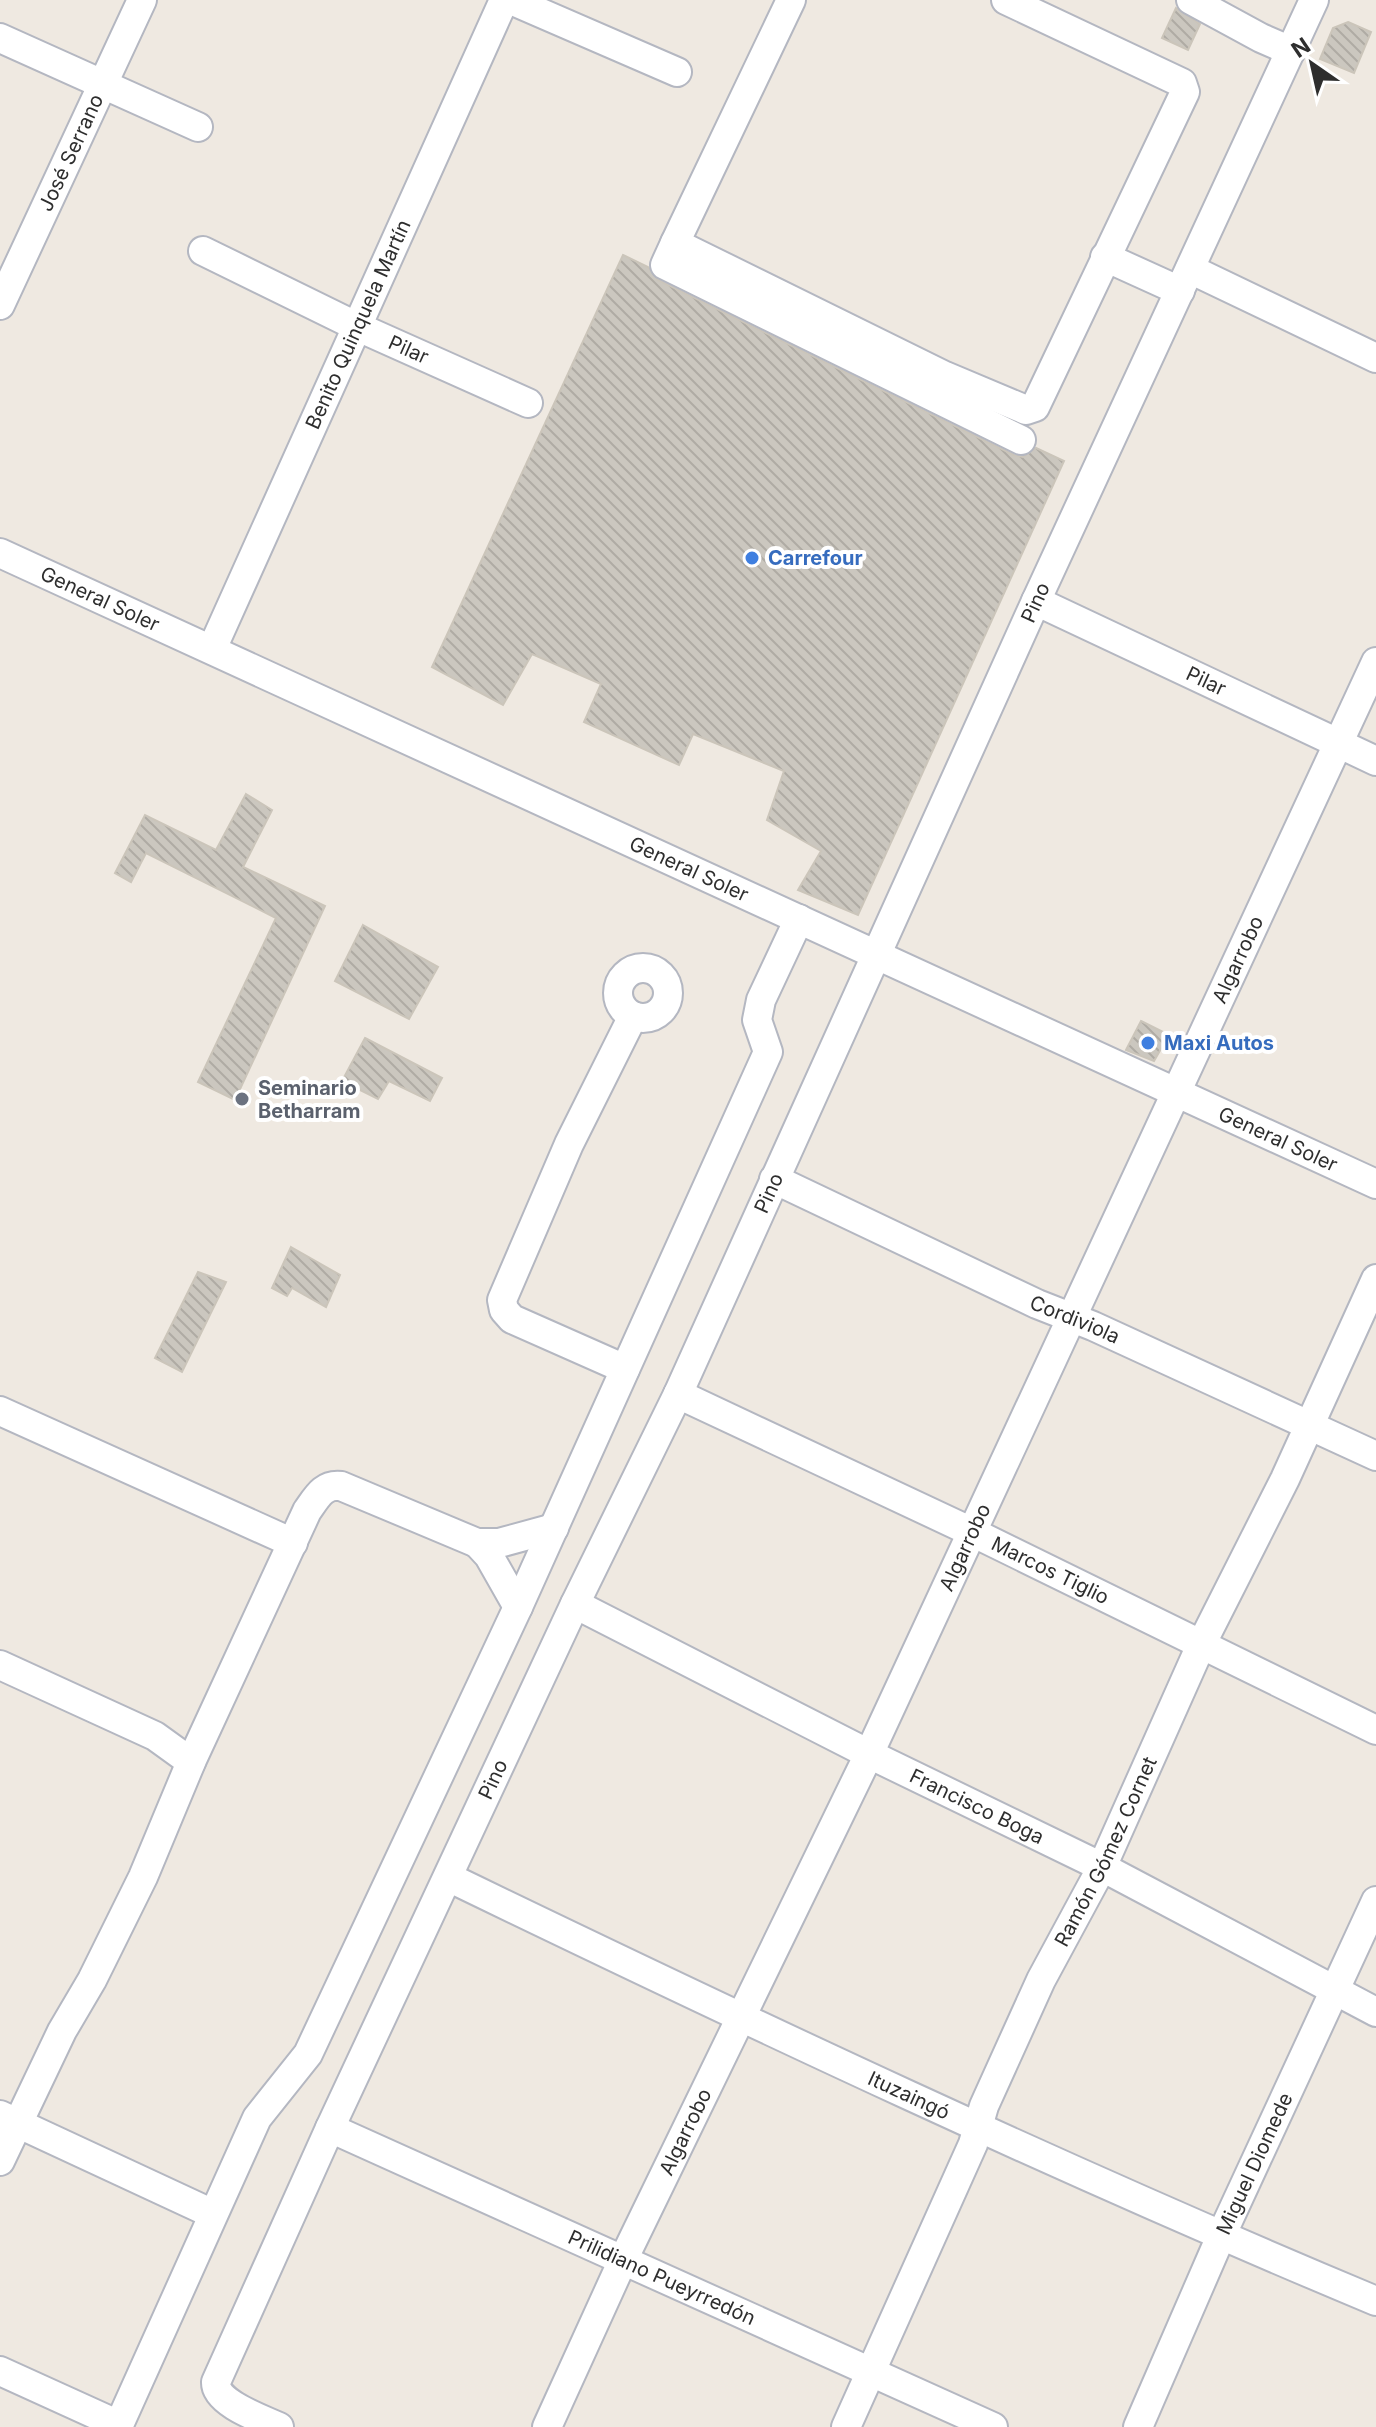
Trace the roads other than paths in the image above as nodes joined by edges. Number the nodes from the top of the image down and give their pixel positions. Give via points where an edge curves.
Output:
1 (142, 0) edge
2 (504, 0) edge
3 (511, 0) edge
4 (791, 0) edge
5 (1006, 0) edge
6 (1191, 0) edge
7 (1314, 0) edge
8 (0, 38) edge
9 (1291, 51) junction
10 (677, 72) dead end
11 (102, 85) junction
12 (198, 127) dead end
13 (675, 243) junction
14 (203, 251) dead end
15 (1105, 257) junction
16 (1185, 280) junction
17 (0, 305) edge
18 (358, 327) junction
19 (1376, 358) edge
20 (528, 403) dead end
21 (1021, 440) dead end
22 (0, 553) edge
23 (1036, 601) junction
24 (212, 649) junction
25 (1376, 662) edge
26 (1338, 744) junction
27 (1376, 761) edge
28 (799, 919) junction
29 (877, 954) junction
30 (633, 1016) dead end
31 (1176, 1095) junction
32 (774, 1179) junction
33 (1376, 1184) edge
34 (1376, 1279) edge
35 (1070, 1319) junction
36 (625, 1369) junction
37 (678, 1394) junction
38 (0, 1411) edge
39 (1307, 1425) junction
40 (1376, 1456) edge
41 (554, 1528) junction
42 (972, 1532) junction
43 (293, 1543) junction
44 (477, 1543) junction
45 (575, 1604) junction
46 (518, 1607) junction
47 (1201, 1645) junction
48 (0, 1665) edge
49 (1376, 1730) edge
50 (869, 1754) junction
51 (191, 1762) junction
52 (1102, 1867) junction
53 (448, 1877) junction
54 (1376, 1901) edge
55 (1334, 1989) junction
56 (1376, 2012) edge
57 (741, 2019) junction
58 (8, 2119) edge
59 (979, 2125) junction
60 (330, 2128) junction
61 (0, 2161) edge
62 (213, 2214) junction
63 (1221, 2236) junction
64 (623, 2260) junction
65 (1376, 2301) edge
66 (0, 2371) edge
67 (872, 2372) junction
68 (264, 2424) edge
69 (118, 2426) edge
70 (547, 2427) edge
71 (846, 2427) edge
72 (993, 2427) edge
73 (1138, 2427) edge

1 - 11 street, José Serrano
2 - 18 street, Benito Quinquela Martín
3 - 10 street
4 - 13 street
5 - 15 street via 1182,83 1185,92
6 - 9 street
7 - 9 street, Pino
8 - 11 street
9 - 16 street, Pino
11 - 12 street
11 - 17 street, José Serrano
13 - 15 street via 945,376 1026,410 1035,407
13 - 21 street via 665,265
14 - 18 street, Pilar
15 - 16 street
16 - 19 street
16 - 23 street, Pino
18 - 20 street, Pilar
18 - 24 street, Benito Quinquela Martín
22 - 24 street, General Soler
23 - 26 street, Pilar
23 - 29 street, Pino
24 - 28 street, General Soler
25 - 26 street, Algarrobo
26 - 27 street, Pilar
26 - 31 street, Algarrobo
28 - 29 street, General Soler
28 - 36 street via 761,1000 757,1020 768,1052
29 - 31 street, General Soler
29 - 32 street, Pino
30 - 36 street via 569,1144 502,1300 512,1319
31 - 33 street, General Soler
31 - 35 street, Algarrobo
32 - 35 street, Cordiviola
32 - 37 street, Pino
34 - 39 street, Ramón Gómez Cornet
35 - 39 street, Cordiviola
35 - 42 street, Algarrobo
36 - 41 street
37 - 42 street, Marcos Tiglio
37 - 45 street, Pino
38 - 43 street
39 - 40 street, Cordiviola
39 - 47 street, Ramón Gómez Cornet
41 - 44 street via 514,1540
41 - 46 street
42 - 47 street, Marcos Tiglio
42 - 50 street, Algarrobo
43 - 44 street via 321,1490 334,1485
43 - 51 street
44 - 46 street
45 - 50 street, Francisco Boga
45 - 53 street, Pino
46 - 62 street via 308,2054 257,2118
47 - 49 street, Marcos Tiglio
47 - 52 street, Ramón Gómez Cornet
48 - 51 street via 155,1736
50 - 52 street, Francisco Boga
50 - 57 street, Algarrobo
51 - 58 street via 92,1980
52 - 55 street, Francisco Boga
52 - 59 street, Ramón Gómez Cornet via 1041,1980
53 - 57 street, Ituzaingó
53 - 60 street, Pino
54 - 55 street, Miguel Diomede
55 - 56 street, Francisco Boga
55 - 63 street, Miguel Diomede
57 - 59 street, Ituzaingó
57 - 64 street, Algarrobo
58 - 61 street
58 - 62 street
59 - 63 street, Ituzaingó
59 - 67 street, Ramón Gómez Cornet
60 - 64 street, Prilidiano Pueyrredón
60 - 68 street, Pino via 216,2382 222,2398
62 - 69 street
63 - 65 street, Ituzaingó
63 - 73 street, Miguel Diomede
64 - 67 street, Prilidiano Pueyrredón
64 - 70 street, Algarrobo
66 - 69 street
67 - 71 street, Ramón Gómez Cornet
67 - 72 street, Prilidiano Pueyrredón

